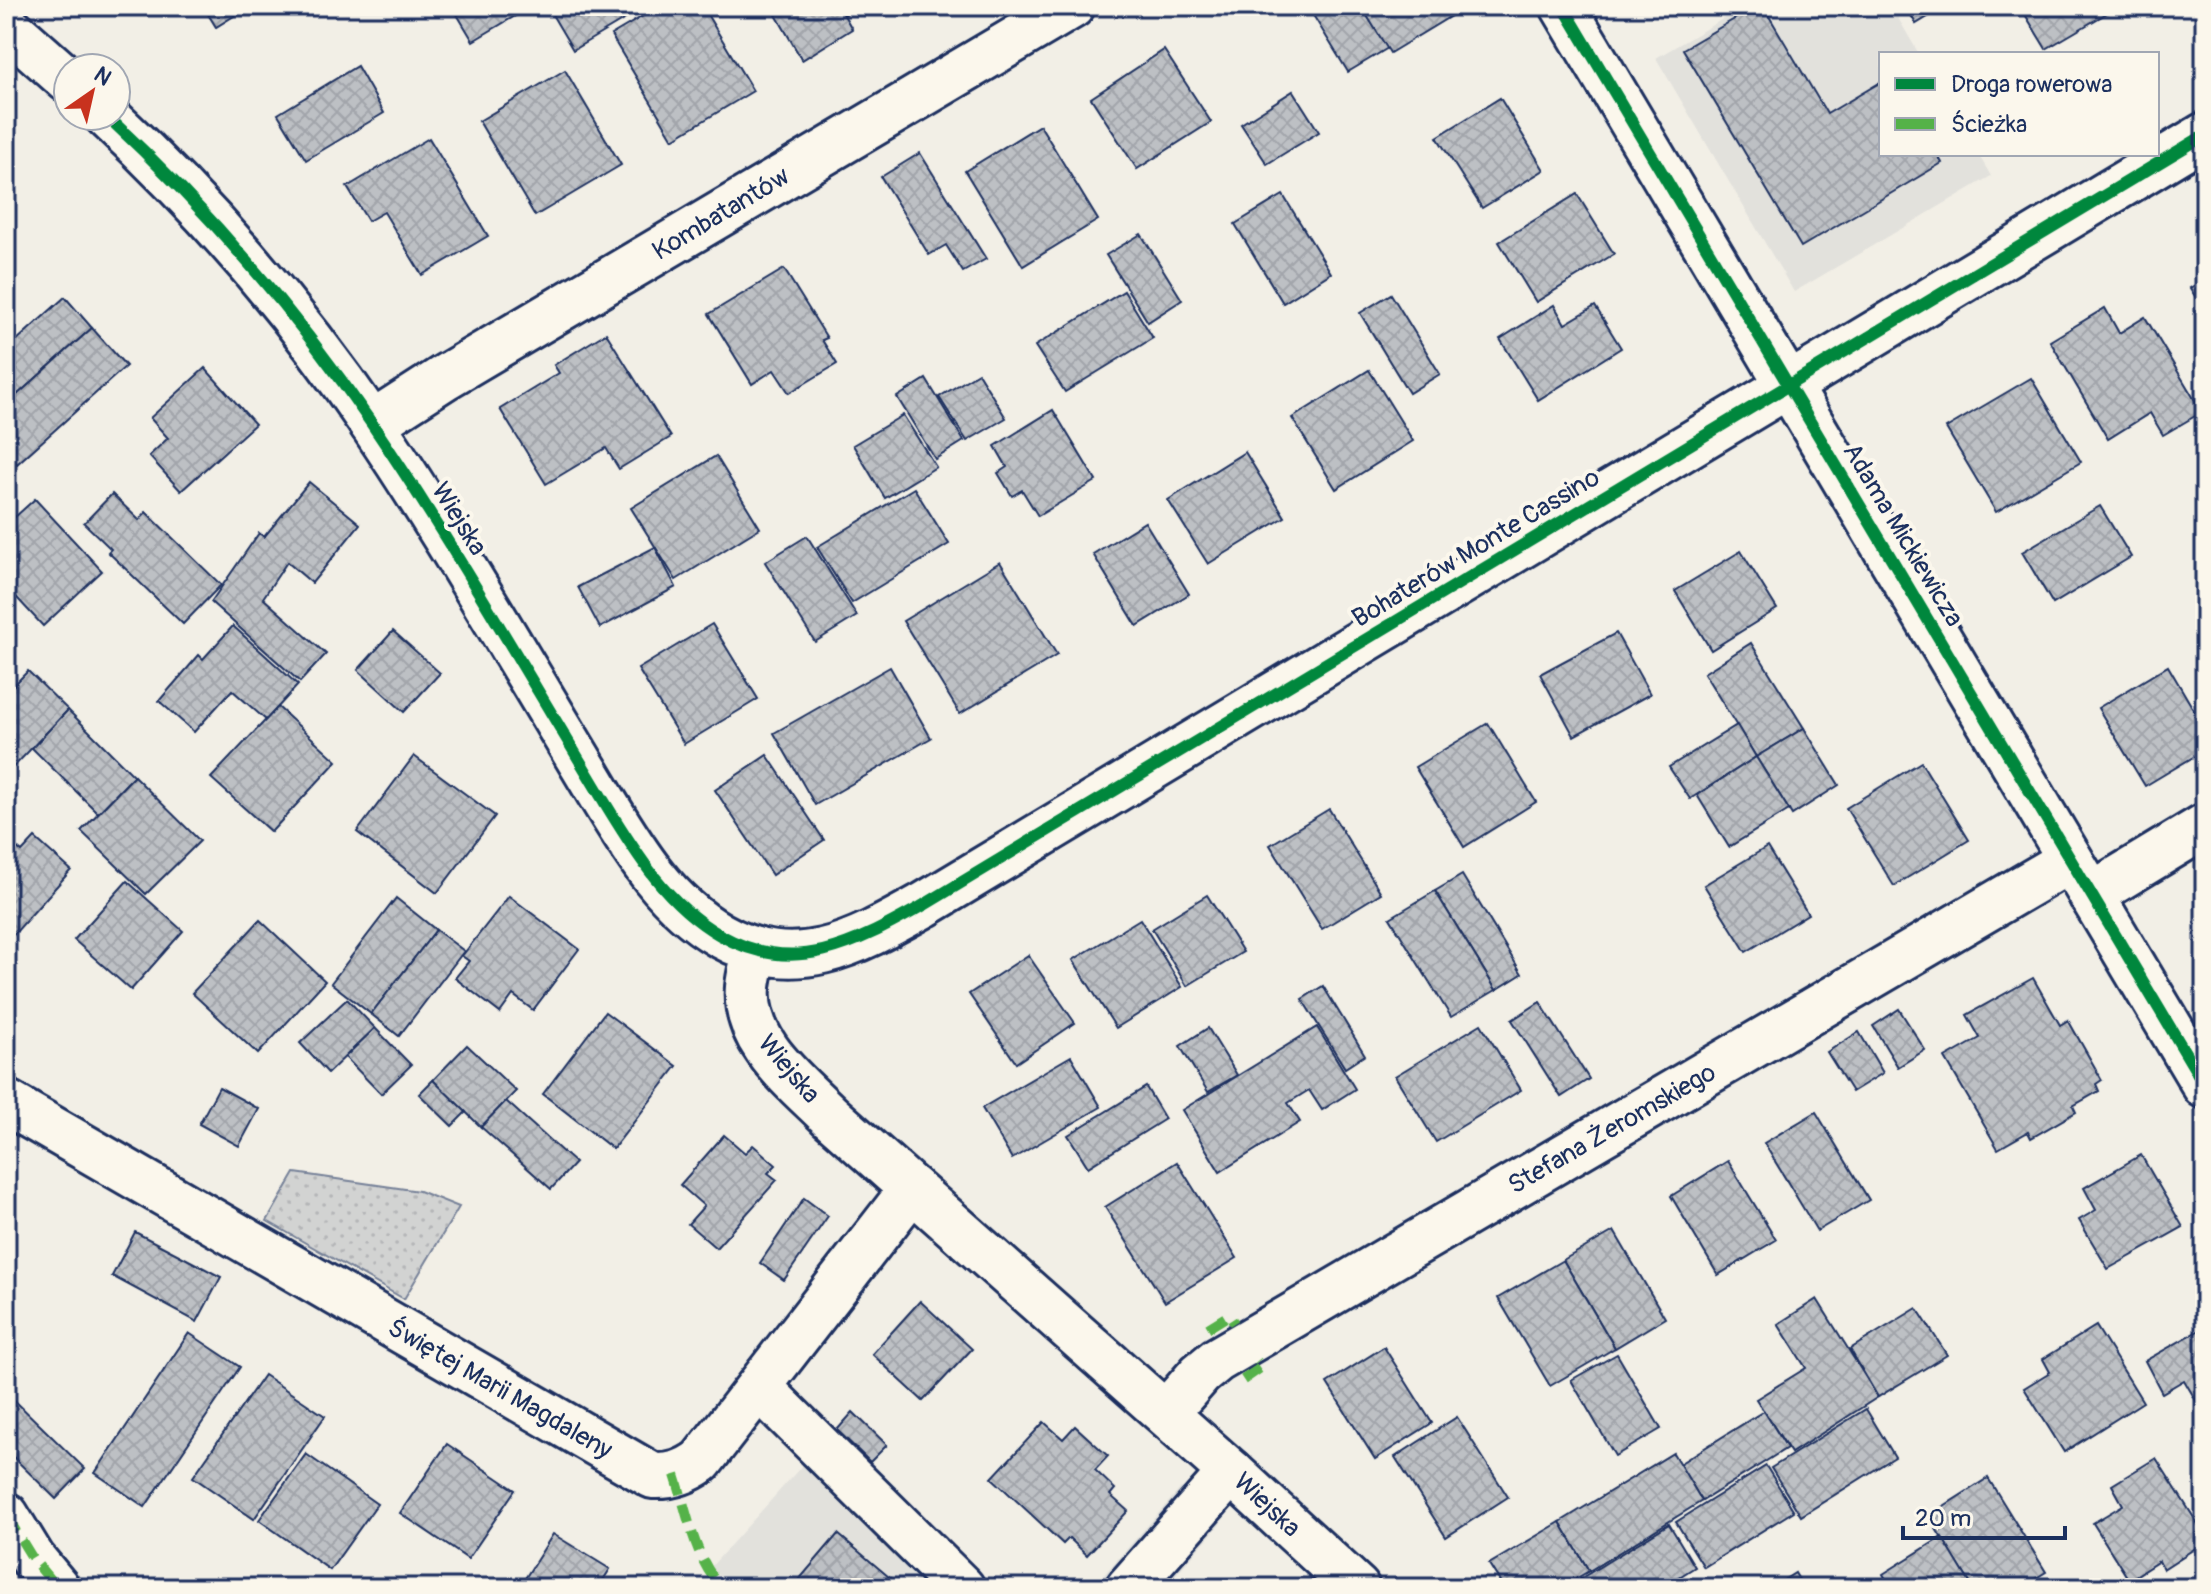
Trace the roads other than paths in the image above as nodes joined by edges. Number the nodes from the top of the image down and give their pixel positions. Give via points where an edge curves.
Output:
1 (1072, 6) edge
2 (1563, 6) edge
3 (6, 25) edge
4 (52, 66) edge
5 (123, 132) edge
6 (2205, 135) edge
7 (1788, 384) junction
8 (372, 424) junction
9 (2205, 826) edge
10 (2081, 878) junction
11 (755, 950) junction
12 (2205, 1086) edge
13 (6, 1102) edge
14 (912, 1189) junction
15 (759, 1387) junction
16 (1166, 1413) junction
17 (1231, 1472) junction
18 (6, 1515) edge
19 (57, 1588) edge
20 (962, 1588) edge
21 (1128, 1588) edge
22 (1357, 1588) edge

1 - 8 street, Kombatantów
2 - 7 street, Adama Mickiewicza
3 - 4 street
5 - 8 street, Wiejska via 258,272
6 - 7 street, Bohaterów Monte Cassino
7 - 10 street, Adama Mickiewicza
7 - 11 street, Bohaterów Monte Cassino via 876,932 799,956
8 - 11 street, Wiejska via 658,885 710,928
9 - 10 street, Stefana Żeromskiego
10 - 12 street, Adama Mickiewicza
10 - 16 street, Stefana Żeromskiego via 1217,1360
11 - 14 street, Wiejska via 749,1004 765,1048 830,1116
13 - 15 street, Świętej Marii Magdaleny via 653,1476 675,1475 701,1461
14 - 15 street, Świętej Marii Magdaleny
14 - 16 street, Wiejska
15 - 20 street
16 - 17 street, Wiejska
17 - 21 street
17 - 22 street, Wiejska
18 - 19 street

